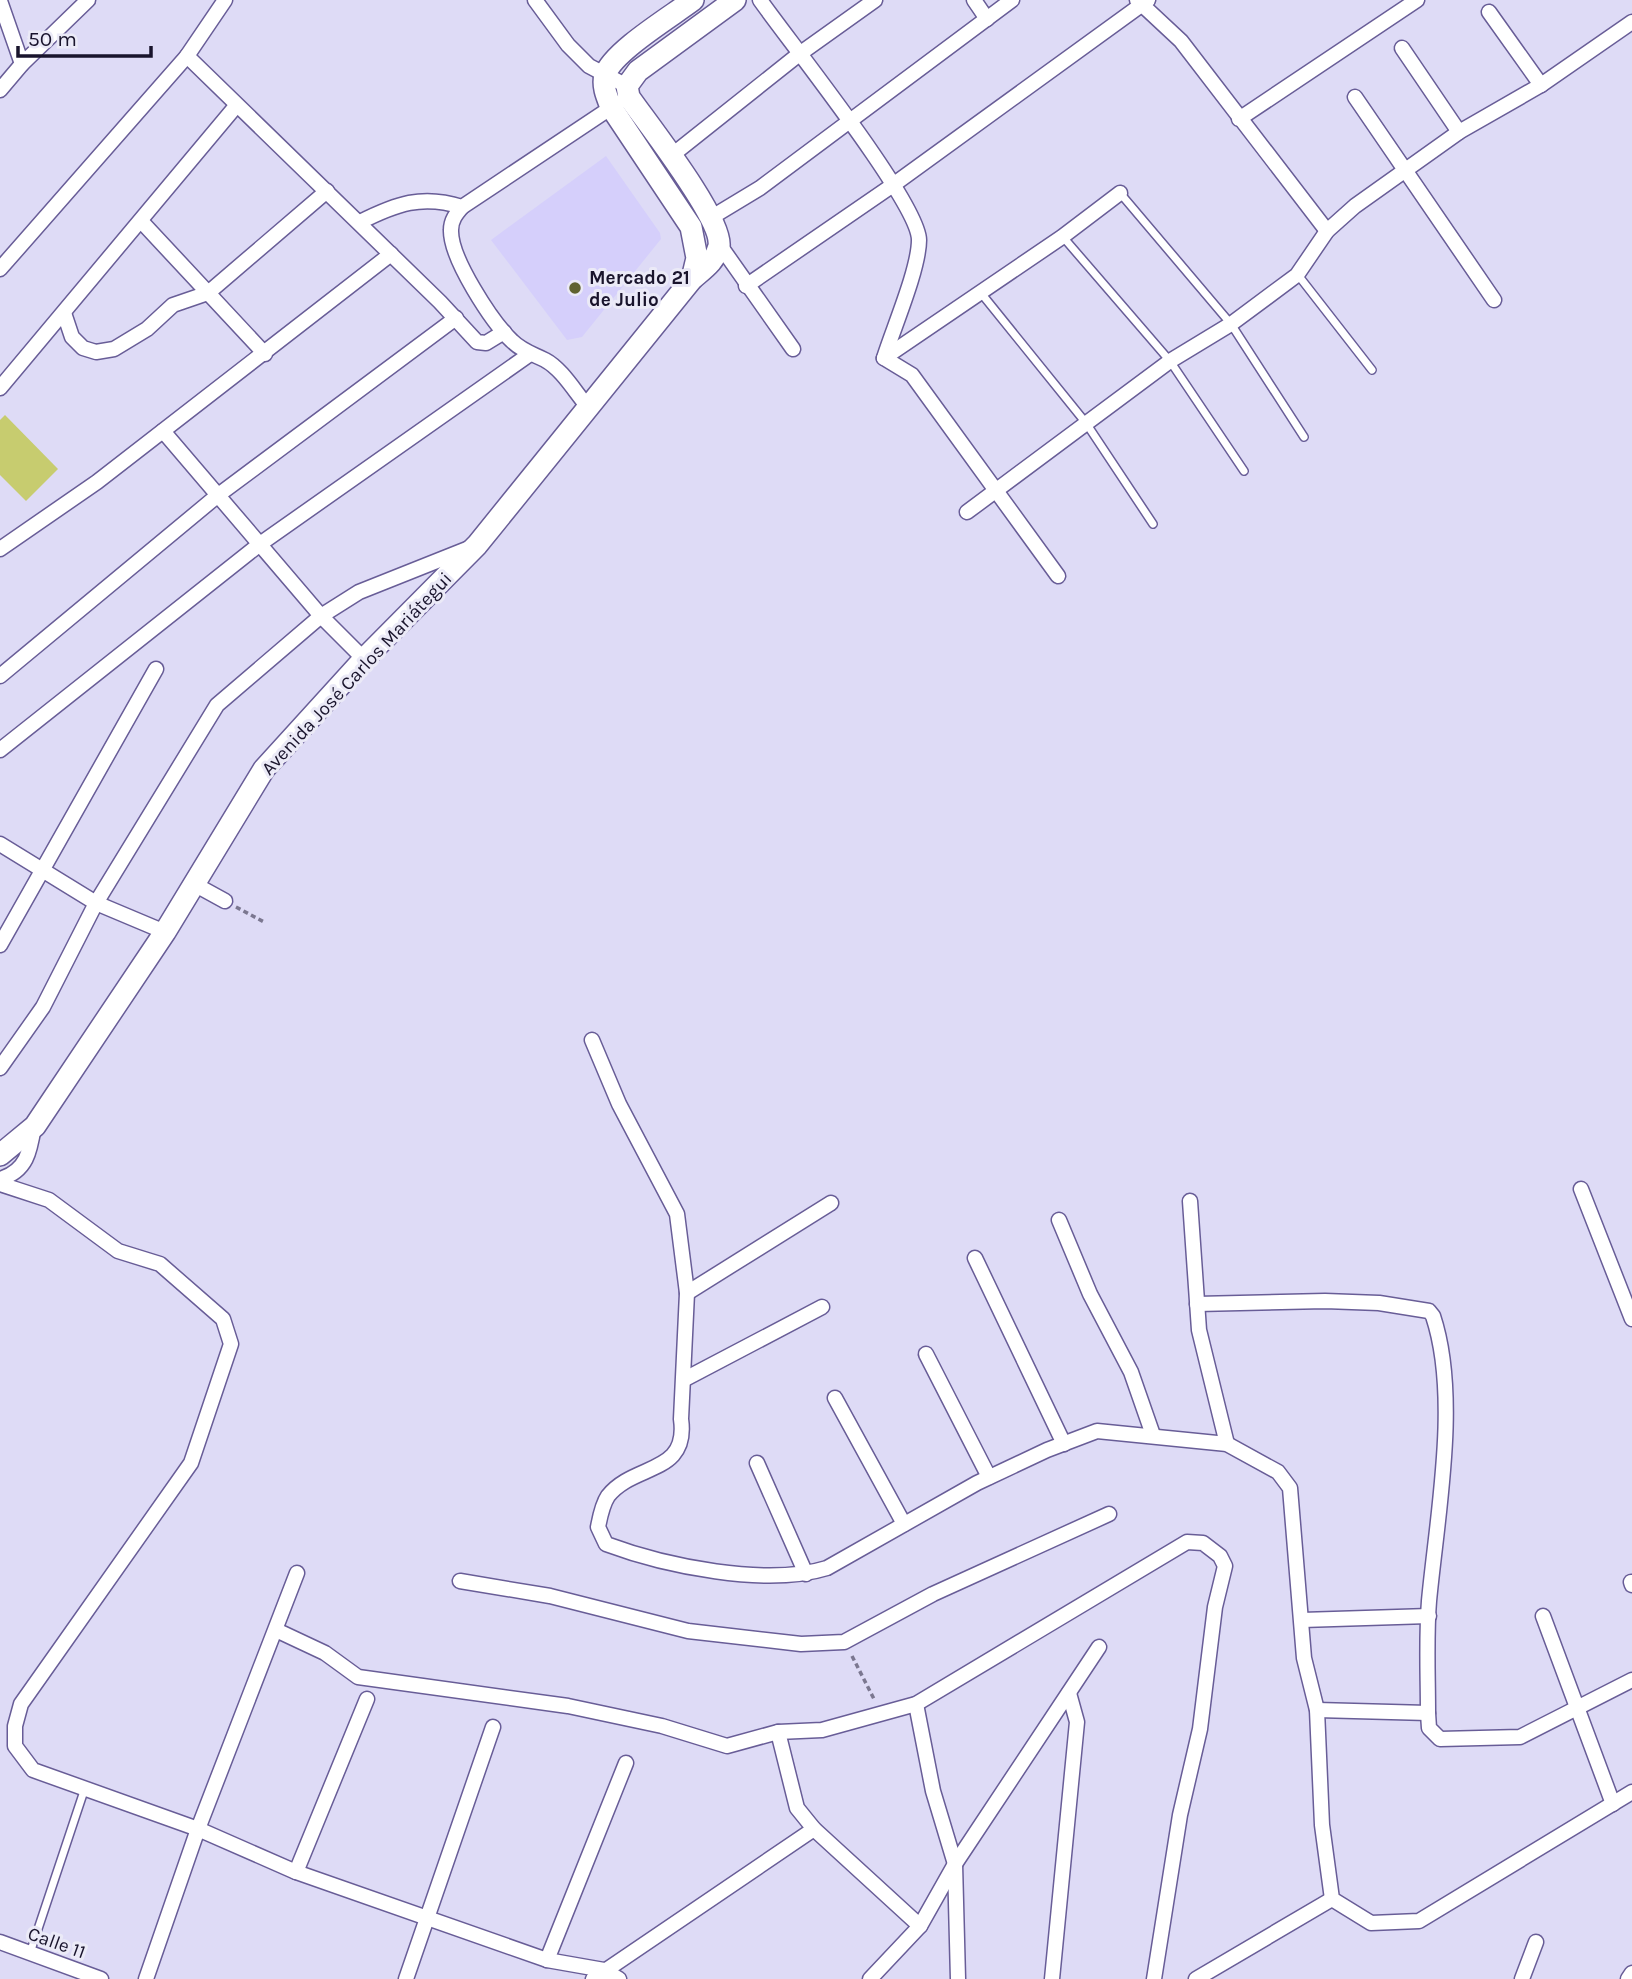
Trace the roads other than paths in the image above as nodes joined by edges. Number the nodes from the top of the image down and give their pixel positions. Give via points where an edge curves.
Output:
1 (88, 0) edge
2 (226, 0) edge
3 (692, 0) edge
4 (734, 0) edge
5 (760, 0) edge
6 (875, 0) edge
7 (974, 0) edge
8 (1012, 0) edge
9 (1417, 0) edge
10 (0, 1) edge
11 (541, 2) edge
12 (1142, 2) edge
13 (1489, 12) dead end
14 (987, 19) junction
15 (1632, 22) edge
16 (1402, 48) dead end
17 (798, 55) junction
18 (187, 56) junction
19 (22, 64) junction
20 (605, 75) junction
21 (1541, 85) junction
22 (0, 90) edge
23 (622, 97) junction
24 (1355, 97) dead end
25 (236, 106) junction
26 (1239, 119) junction
27 (848, 120) junction
28 (1459, 132) junction
29 (671, 156) junction
30 (1406, 172) junction
31 (893, 185) junction
32 (327, 191) junction
33 (1120, 193) joint
34 (462, 206) junction
35 (712, 217) junction
36 (141, 221) junction
37 (360, 222) junction
38 (1326, 231) junction
39 (1062, 237) junction
40 (719, 244) junction
41 (391, 254) junction
42 (0, 269) edge
43 (1297, 275) junction
44 (692, 279) junction
45 (746, 286) junction
46 (981, 292) junction
47 (208, 293) junction
48 (1494, 300) dead end
49 (64, 313) junction
50 (456, 318) junction
51 (1231, 324) junction
52 (504, 332) junction
53 (793, 349) dead end
54 (265, 354) junction
55 (530, 354) junction
56 (884, 358) junction
57 (1170, 361) junction
58 (1372, 370) dead end
59 (0, 388) edge
60 (588, 407) junction
61 (1086, 423) junction
62 (163, 431) junction
63 (1304, 437) dead end
64 (1244, 471) dead end
65 (998, 491) junction
66 (216, 495) junction
67 (967, 512) dead end
68 (1153, 524) dead end
69 (4, 541) edge
70 (260, 544) junction
71 (477, 545) junction
72 (1058, 576) dead end
73 (321, 616) junction
74 (364, 659) junction
75 (156, 669) dead end
76 (0, 676) edge
77 (0, 750) edge
78 (0, 844) edge
79 (41, 872) junction
80 (194, 884) junction
81 (225, 901) road end
82 (96, 903) junction
83 (165, 932) junction
84 (0, 945) edge
85 (592, 1040) dead end
86 (0, 1068) edge
87 (34, 1126) junction
88 (0, 1155) edge
89 (0, 1181) edge
90 (1581, 1189) dead end
91 (1190, 1201) dead end
92 (831, 1203) dead end
93 (1059, 1220) dead end
94 (975, 1258) dead end
95 (687, 1293) junction
96 (1197, 1304) junction
97 (822, 1307) dead end
98 (1632, 1319) edge
99 (926, 1354) dead end
100 (685, 1379) junction
101 (835, 1398) dead end
102 (1153, 1435) junction
103 (1064, 1444) junction
104 (1227, 1444) junction
105 (757, 1463) dead end
106 (989, 1477) junction
107 (1110, 1514) dead end
108 (904, 1524) junction
109 (297, 1573) dead end
110 (806, 1574) junction
111 (460, 1581) dead end
112 (1429, 1616) junction
113 (1544, 1616) dead end
114 (1302, 1620) junction
115 (276, 1630) junction
116 (1099, 1647) dead end
117 (1632, 1680) edge
118 (1069, 1693) junction
119 (367, 1699) dead end
120 (916, 1704) junction
121 (1580, 1709) junction
122 (1317, 1710) junction
123 (1428, 1713) junction
124 (493, 1727) dead end
125 (778, 1732) junction
126 (626, 1763) dead end
127 (84, 1791) junction
128 (1632, 1793) edge
129 (1613, 1804) junction
130 (198, 1829) junction
131 (814, 1829) junction
132 (955, 1864) junction
133 (296, 1872) junction
134 (1332, 1899) junction
135 (429, 1917) junction
136 (920, 1926) junction
137 (0, 1942) edge
138 (1536, 1942) dead end
139 (30, 1953) junction
140 (547, 1960) junction
141 (1632, 1973) edge
142 (598, 1975) edge
143 (92, 1978) edge
144 (146, 1979) edge
145 (406, 1979) edge
146 (619, 1979) edge
147 (870, 1979) edge
148 (958, 1979) edge
149 (1052, 1979) edge
150 (1154, 1979) edge
151 (1196, 1979) edge
152 (1522, 1979) edge
153 (1628, 1979) edge

1 - 19 street
2 - 18 street
3 - 20 street via 614,60
4 - 23 street via 638,71
5 - 17 street
6 - 17 street
7 - 14 street
8 - 14 street
9 - 26 street
10 - 19 street
11 - 20 street via 568,45
12 - 26 street via 1181,41
12 - 31 street
13 - 21 street
14 - 27 street
15 - 21 street
16 - 28 street
17 - 27 street
17 - 29 street
18 - 25 street
18 - 42 street
19 - 22 street
20 - 23 street via 604,90
21 - 28 street
23 - 29 street
23 - 34 street
23 - 44 street via 691,227 697,258
24 - 30 street
25 - 32 street
25 - 36 street
26 - 38 street
27 - 31 street
27 - 35 street via 760,188
28 - 30 street
29 - 35 street
30 - 38 street
30 - 48 street
31 - 45 street
31 - 56 street via 918,231 919,242
32 - 37 street
32 - 47 street
33 - 39 street
33 - 51 lane
34 - 37 street via 412,200
34 - 52 street via 451,232 458,259
35 - 40 street
36 - 47 street
36 - 49 street
37 - 41 street
38 - 43 street
39 - 46 street
39 - 57 lane
40 - 44 street, Avenida José Carlos Mariátegui via 712,262
40 - 45 street
41 - 50 street
41 - 54 street
43 - 51 street
43 - 58 lane
44 - 60 street, Avenida José Carlos Mariátegui
45 - 53 street
46 - 56 street
46 - 61 lane
47 - 49 street via 173,305 147,329 114,349 96,352 72,337
47 - 54 street
49 - 59 street
50 - 52 street via 481,343
50 - 66 street
51 - 57 street
51 - 63 lane
52 - 55 street
54 - 62 street
55 - 60 street via 546,360
55 - 70 street
56 - 65 street via 912,374
57 - 61 street
57 - 64 lane
60 - 71 street, Avenida José Carlos Mariátegui
61 - 65 street
61 - 68 lane
62 - 66 street
62 - 69 street via 97,482
65 - 67 street
65 - 72 street
66 - 70 street
66 - 76 street
70 - 73 street
70 - 77 street
71 - 73 street via 359,592
71 - 74 street, Avenida José Carlos Mariátegui
73 - 74 street
73 - 82 street via 217,705
74 - 80 street, Avenida José Carlos Mariátegui via 264,769
75 - 79 street
78 - 79 street
79 - 82 street
79 - 84 street
80 - 81 street
80 - 83 street, Avenida José Carlos Mariátegui
82 - 83 street
82 - 86 street via 43,1007
83 - 87 street, Avenida José Carlos Mariátegui
85 - 95 street via 677,1214
87 - 88 street, Avenida José Carlos Mariátegui
87 - 89 street via 27,1158 16,1173
89 - 127 street via 49,1200 118,1251 160,1264 223,1319 231,1344 191,1464 21,1704 15,1746 33,1770
90 - 98 street
91 - 96 street
92 - 95 street
93 - 102 street via 1090,1294 1131,1372
94 - 103 street
95 - 100 street
96 - 104 street
96 - 112 street via 1380,1303 1433,1315 1445,1392
97 - 100 street
99 - 106 street
100 - 110 street via 683,1436 677,1452 606,1498 599,1535 606,1544 659,1560 729,1572
101 - 108 street
102 - 103 street via 1097,1431
102 - 104 street
103 - 106 street
104 - 114 street via 1278,1472 1290,1488
105 - 110 street
106 - 108 street
107 - 111 street via 933,1594 844,1642 801,1644 688,1631 550,1597
108 - 110 street via 827,1568
109 - 115 street
112 - 114 street
112 - 123 street
113 - 121 street
114 - 122 street via 1304,1658
115 - 125 street via 325,1653 358,1677 568,1706 662,1726 727,1746
115 - 130 street
116 - 118 street
117 - 121 street
118 - 132 street
118 - 149 street via 1077,1722
119 - 133 street
120 - 125 street via 822,1730
120 - 132 street via 933,1791
120 - 150 street via 1187,1542 1203,1543 1220,1556 1225,1566 1215,1607 1200,1729 1180,1815
121 - 123 street via 1520,1737 1483,1739 1440,1739 1429,1728
121 - 129 street
122 - 123 street
122 - 134 street via 1322,1825
124 - 135 street
125 - 131 street via 797,1808
126 - 140 street
127 - 130 street
127 - 139 lane
128 - 129 street
129 - 134 street via 1419,1922 1371,1923
130 - 133 street
130 - 144 street
131 - 136 street
131 - 142 street
132 - 136 street
132 - 148 street
133 - 135 street
134 - 151 street
135 - 140 street
135 - 145 street
136 - 147 street
137 - 139 street, Calle 11
138 - 152 street
139 - 143 street, Calle 11
140 - 142 street
141 - 153 street
142 - 146 street

